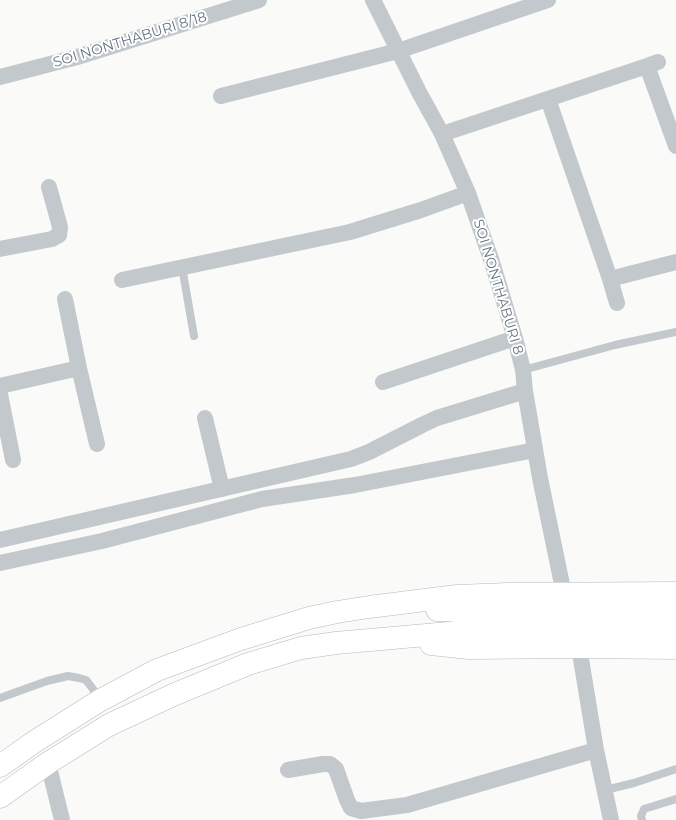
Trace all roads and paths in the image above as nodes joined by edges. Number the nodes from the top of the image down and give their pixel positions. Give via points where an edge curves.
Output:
1 (259, 0) edge
2 (373, 0) edge
3 (548, 0) edge
4 (398, 51) junction
5 (0, 77) edge
6 (221, 96) dead end
7 (548, 99) junction
8 (442, 134) junction
9 (676, 146) edge
10 (50, 187) dead end
11 (468, 193) junction
12 (0, 248) edge
13 (676, 262) edge
14 (182, 268) junction
15 (610, 279) junction
16 (122, 280) dead end
17 (65, 299) dead end
18 (617, 303) dead end
19 (676, 332) edge
20 (194, 336) dead end
21 (515, 338) junction
22 (79, 368) junction
23 (523, 370) junction
24 (384, 382) dead end
25 (0, 386) edge
26 (525, 392) junction
27 (0, 394) edge
28 (205, 418) dead end
29 (97, 444) dead end
30 (535, 450) junction
31 (13, 460) dead end
32 (222, 489) junction
33 (0, 540) edge
34 (0, 563) edge
35 (676, 593) edge
36 (564, 594) junction
37 (368, 607) junction
38 (676, 610) edge
39 (522, 620) junction
40 (676, 630) edge
41 (382, 639) junction
42 (579, 647) junction
43 (676, 648) edge
44 (0, 698) edge
45 (99, 701) junction
46 (596, 750) junction
47 (48, 763) junction
48 (0, 766) edge
49 (676, 769) edge
50 (288, 770) dead end
51 (605, 790) junction
52 (0, 797) edge
53 (676, 799) edge
54 (62, 820) edge
55 (611, 820) edge
56 (642, 820) edge

1 - 5 street, SOI NONTHABURI 8/18 via 78,57
2 - 4 street, SOI NONTHABURI 8
3 - 4 street
4 - 6 street
4 - 8 street, SOI NONTHABURI 8
7 - 8 street
7 - 9 street via 653,64
7 - 15 street
8 - 11 street, SOI NONTHABURI 8
10 - 12 street via 60,227 59,235 52,239
11 - 14 street via 350,232
11 - 21 street, SOI NONTHABURI 8
13 - 15 street
14 - 16 street
14 - 20 lane
15 - 18 street
17 - 22 street
19 - 23 lane via 615,345
21 - 23 street, SOI NONTHABURI 8
21 - 24 street
22 - 25 street
22 - 29 street
23 - 26 street, SOI NONTHABURI 8
26 - 30 street, SOI NONTHABURI 8
26 - 32 street via 437,418 351,459
27 - 31 street
28 - 32 street
30 - 34 street via 262,500 102,542
30 - 36 street, SOI NONTHABURI 8
32 - 33 street
35 - 36 main road
36 - 37 main road via 457,596
37 - 39 main road via 477,611
37 - 45 main road via 309,618 241,639 156,670
38 - 39 main road
39 - 40 main road
39 - 41 main road via 483,630
41 - 42 main road via 469,648
41 - 47 main road via 301,648 248,664 109,725
42 - 43 main road
42 - 46 street
44 - 45 lane via 68,676 86,680
45 - 48 main road
46 - 50 street via 408,805 361,811 351,808 336,769 330,764
46 - 51 street
47 - 52 main road
47 - 54 street
49 - 51 lane
51 - 55 street
53 - 56 lane via 644,809

